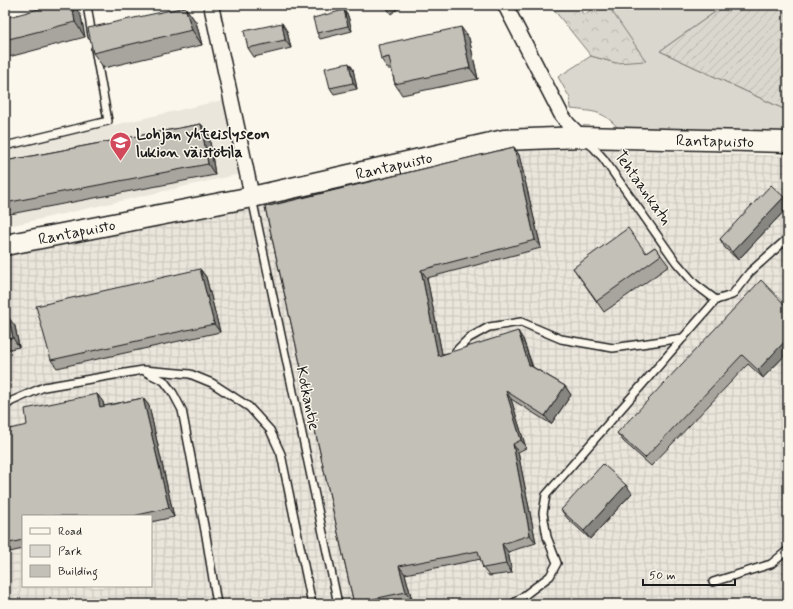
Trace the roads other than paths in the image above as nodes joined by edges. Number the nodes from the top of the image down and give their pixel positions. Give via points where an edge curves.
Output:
1 (87, 5) edge
2 (212, 5) edge
3 (506, 6) edge
4 (581, 138) junction
5 (788, 142) edge
6 (5, 146) edge
7 (252, 197) junction
8 (788, 238) edge
9 (5, 245) edge
10 (716, 300) junction
11 (683, 338) junction
12 (456, 351) edge
13 (143, 370) junction
14 (5, 406) edge
15 (788, 550) edge
16 (712, 582) dead end
17 (217, 604) edge
18 (312, 604) edge
19 (338, 604) edge
20 (514, 604) edge

1 - 6 lane via 108,121
2 - 7 street
3 - 4 street, Tehtaankatu via 561,114
4 - 5 street, Rantapuisto
4 - 7 street, Rantapuisto via 504,140
4 - 10 lane, Tehtaankatu via 603,158 676,262 695,284
7 - 9 street, Rantapuisto
7 - 19 lane, Kotkantie
8 - 10 lane via 750,272 732,295
10 - 11 lane
11 - 12 lane via 613,348 561,338 521,322 489,327 469,338
11 - 20 lane via 546,495 543,513 547,537 557,562 550,576
13 - 14 lane via 44,388
13 - 17 lane via 164,380 182,410
13 - 18 lane via 190,374 212,383 249,407 270,430 281,454
15 - 16 lane via 771,564

